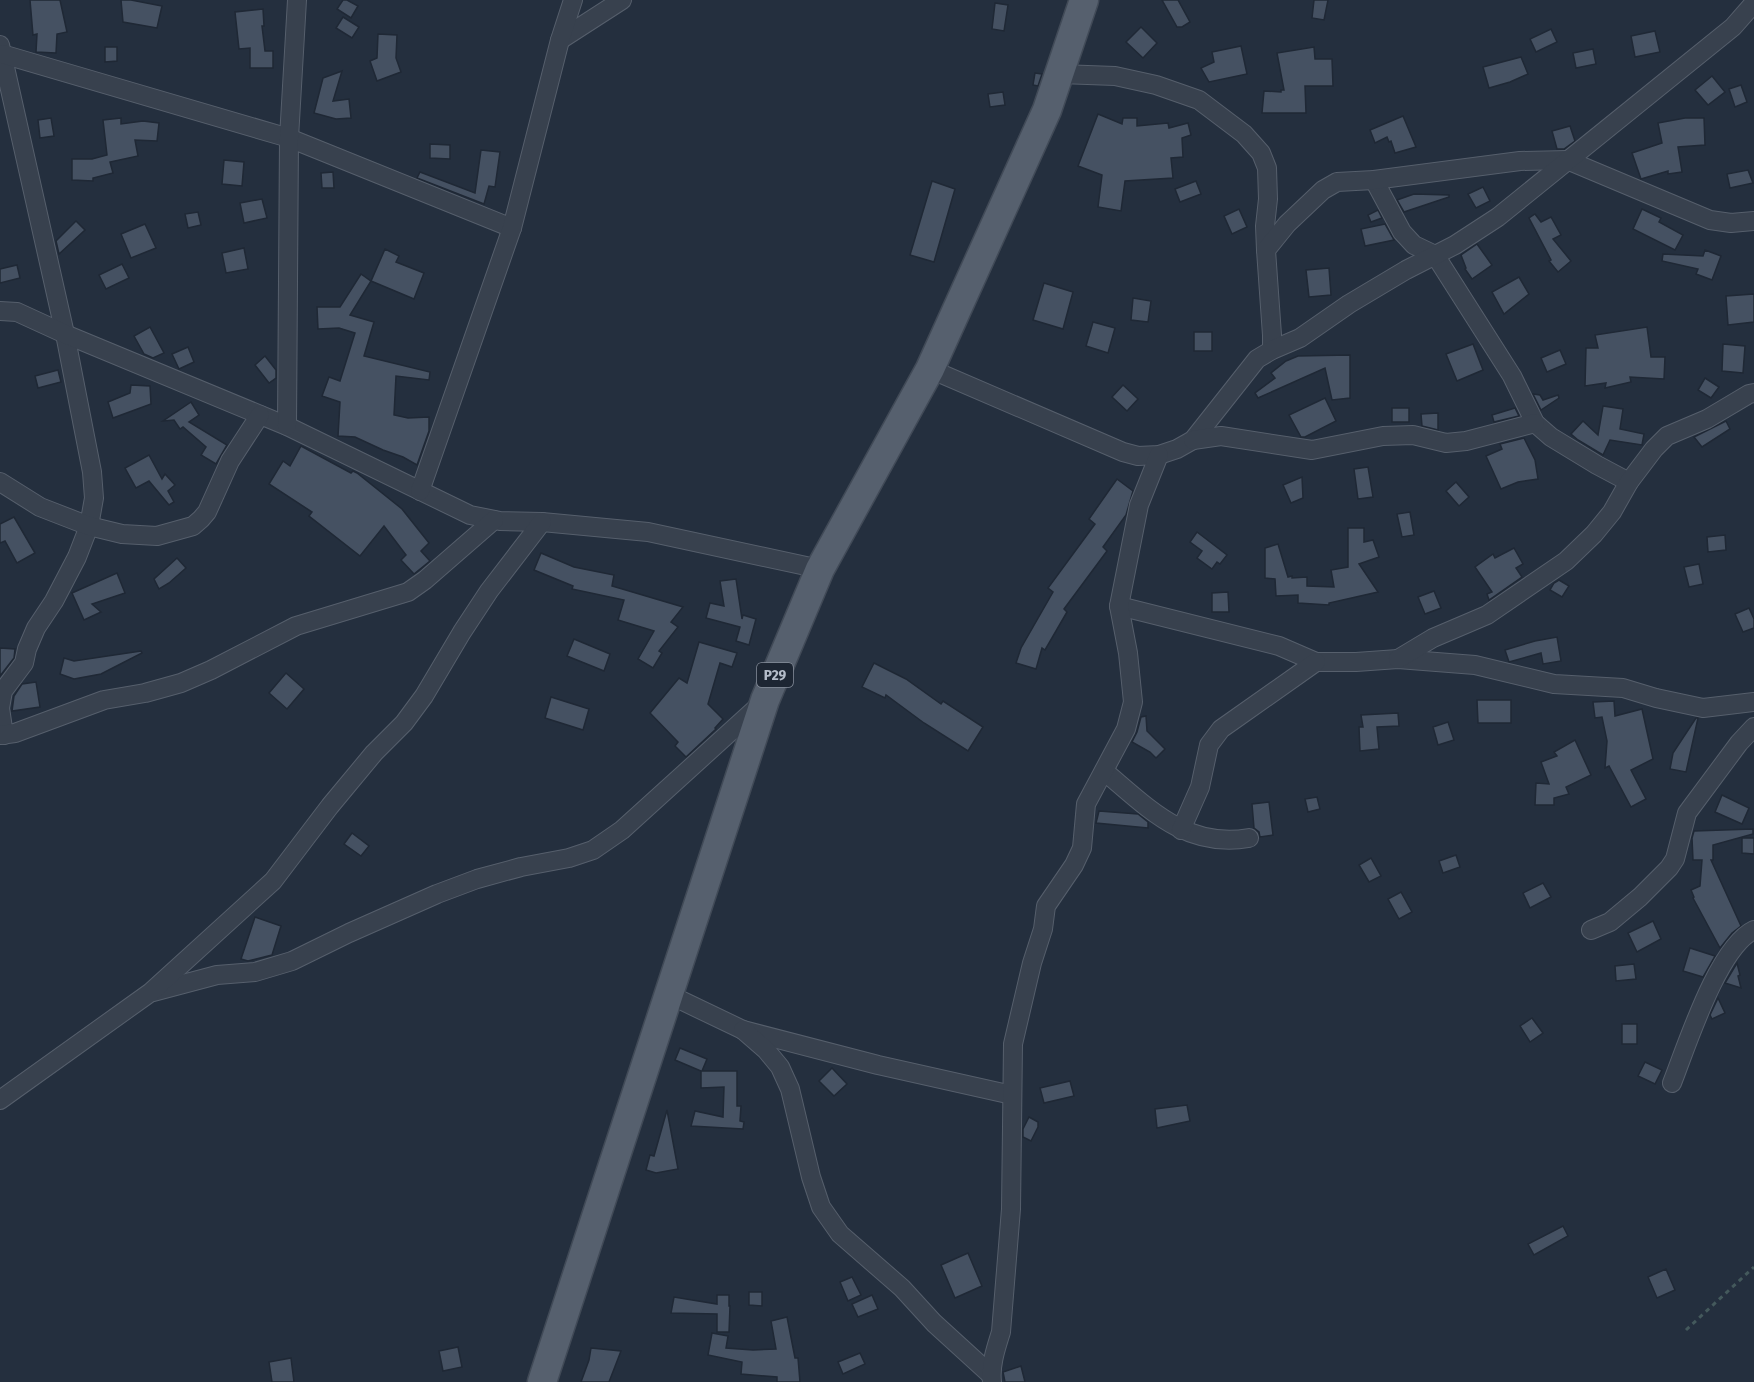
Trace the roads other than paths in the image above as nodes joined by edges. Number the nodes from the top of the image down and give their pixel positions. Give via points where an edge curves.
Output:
1 (297, 0) edge
2 (573, 0) edge
3 (622, 0) edge
4 (1089, 2) edge
5 (1754, 3) edge
6 (560, 40) junction
7 (1, 50) edge
8 (1060, 74) junction
9 (290, 138) junction
10 (1567, 160) junction
11 (1374, 180) junction
12 (1754, 221) edge
13 (512, 228) junction
14 (1266, 250) junction
15 (1435, 255) junction
16 (0, 311) edge
17 (65, 334) junction
18 (1272, 350) junction
19 (930, 369) junction
20 (1754, 393) edge
21 (260, 415) junction
22 (1535, 423) junction
23 (288, 426) junction
24 (1192, 440) junction
25 (1159, 455) junction
26 (0, 482) edge
27 (1629, 482) junction
28 (420, 491) junction
29 (494, 520) junction
30 (542, 522) junction
31 (88, 526) junction
32 (820, 569) junction
33 (1119, 606) junction
34 (1398, 659) junction
35 (1316, 662) junction
36 (765, 700) junction
37 (1754, 702) edge
38 (1754, 727) edge
39 (2, 735) edge
40 (1104, 771) junction
41 (1181, 830) junction
42 (1249, 838) dead end
43 (1591, 930) dead end
44 (1754, 930) edge
45 (151, 992) junction
46 (668, 994) junction
47 (743, 1030) junction
48 (1672, 1083) dead end
49 (1012, 1095) junction
50 (0, 1100) edge
51 (992, 1378) edge
52 (542, 1382) edge

1 - 9 street
2 - 6 street
3 - 6 street
4 - 8 main road, P29
5 - 10 street via 1733,27
6 - 13 street
7 - 9 street
7 - 17 street
8 - 14 street via 1115,76 1156,86 1199,100 1245,134 1261,153 1267,168
8 - 19 main road, P29
9 - 13 street
9 - 23 street
10 - 11 street via 1521,160
10 - 12 street via 1710,220
10 - 15 street via 1498,217
11 - 14 street via 1337,182 1323,190
11 - 15 street via 1402,232 1414,245
13 - 28 street
14 - 18 street
15 - 18 street via 1300,338
15 - 22 street via 1512,376
16 - 17 street via 17,312
17 - 21 street
17 - 31 street via 92,472 94,498
18 - 24 street via 1246,371
19 - 25 street via 1123,452
19 - 32 main road, P29
20 - 27 street via 1667,436
21 - 23 street
21 - 31 street via 230,461 207,512 193,526 157,536 122,534
22 - 24 street via 1466,441 1446,443 1413,435 1383,436 1312,450 1221,436
22 - 27 street via 1551,437
23 - 28 street
24 - 25 street
25 - 33 street via 1139,505
26 - 31 street via 40,507
27 - 34 street via 1612,512 1566,561 1487,615 1433,638
28 - 29 street via 470,515
29 - 30 street
29 - 39 street via 408,592 296,627 181,683 104,700
30 - 32 street via 648,532
30 - 45 street via 489,591 404,723 330,806 273,881
31 - 39 street via 77,557 36,628 24,663 3,691
32 - 36 main road, P29
33 - 35 street via 1279,646
33 - 40 street via 1133,702 1126,729
34 - 35 street
34 - 37 street via 1475,665 1554,684 1623,688 1703,708
35 - 41 street via 1221,729 1209,745 1200,787
36 - 45 street via 622,830 593,850 477,879 292,961
36 - 46 main road, P29
38 - 43 street via 1687,813 1669,868 1610,922
40 - 41 street
40 - 49 street via 1086,804 1082,848 1046,906 1013,1044
41 - 42 street via 1204,838
44 - 48 street via 1741,940 1715,975
45 - 50 street
46 - 47 street
46 - 52 main road, P29
47 - 49 street
47 - 51 street via 780,1067 790,1089 821,1207 840,1234 902,1288
49 - 51 street via 1011,1209 1001,1332

